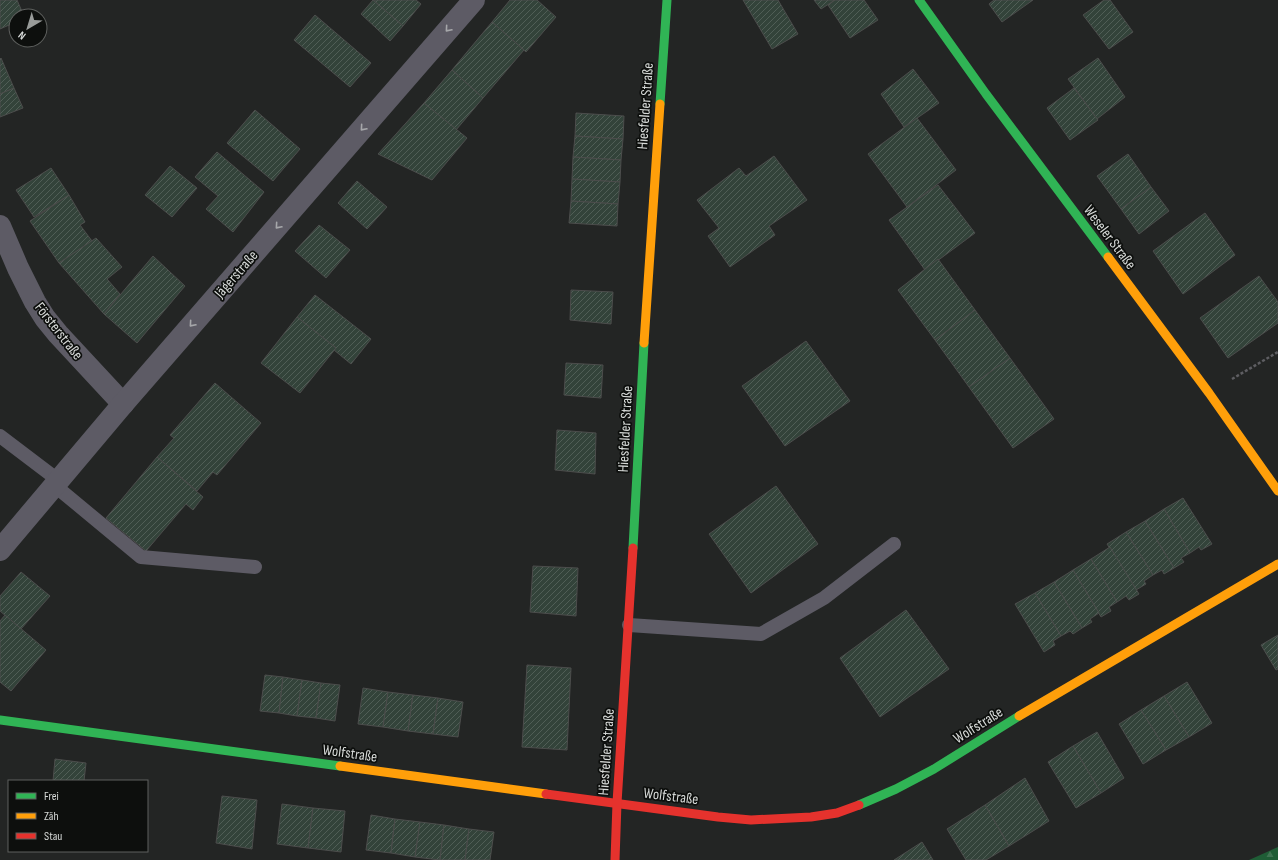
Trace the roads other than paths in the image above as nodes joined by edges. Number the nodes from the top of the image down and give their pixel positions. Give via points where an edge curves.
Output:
1 (474, 0) edge
2 (667, 0) edge
3 (918, 0) edge
4 (0, 226) edge
5 (123, 404) junction
6 (0, 436) edge
7 (56, 483) junction
8 (1278, 491) edge
9 (894, 544) dead end
10 (0, 550) edge
11 (1278, 564) edge
12 (255, 567) dead end
13 (629, 625) junction
14 (0, 720) edge
15 (617, 804) junction
16 (615, 860) edge

1 -> 5 street, Jägerstraße
2 - 13 street, Hiesfelder Straße via 641,390
3 - 8 street, Weseler Straße via 1209,393
4 - 5 street, Försterstraße via 18,268 45,318
5 - 7 street, Jägerstraße
6 - 7 lane
7 - 10 street, Jägerstraße
7 - 12 lane via 141,557
9 - 13 lane via 824,598 761,634
11 - 15 street, Wolfstraße via 934,769 862,804 837,813 812,817 751,820
13 - 15 street, Hiesfelder Straße
14 - 15 street, Wolfstraße
15 - 16 street, Hiesfelder Straße

